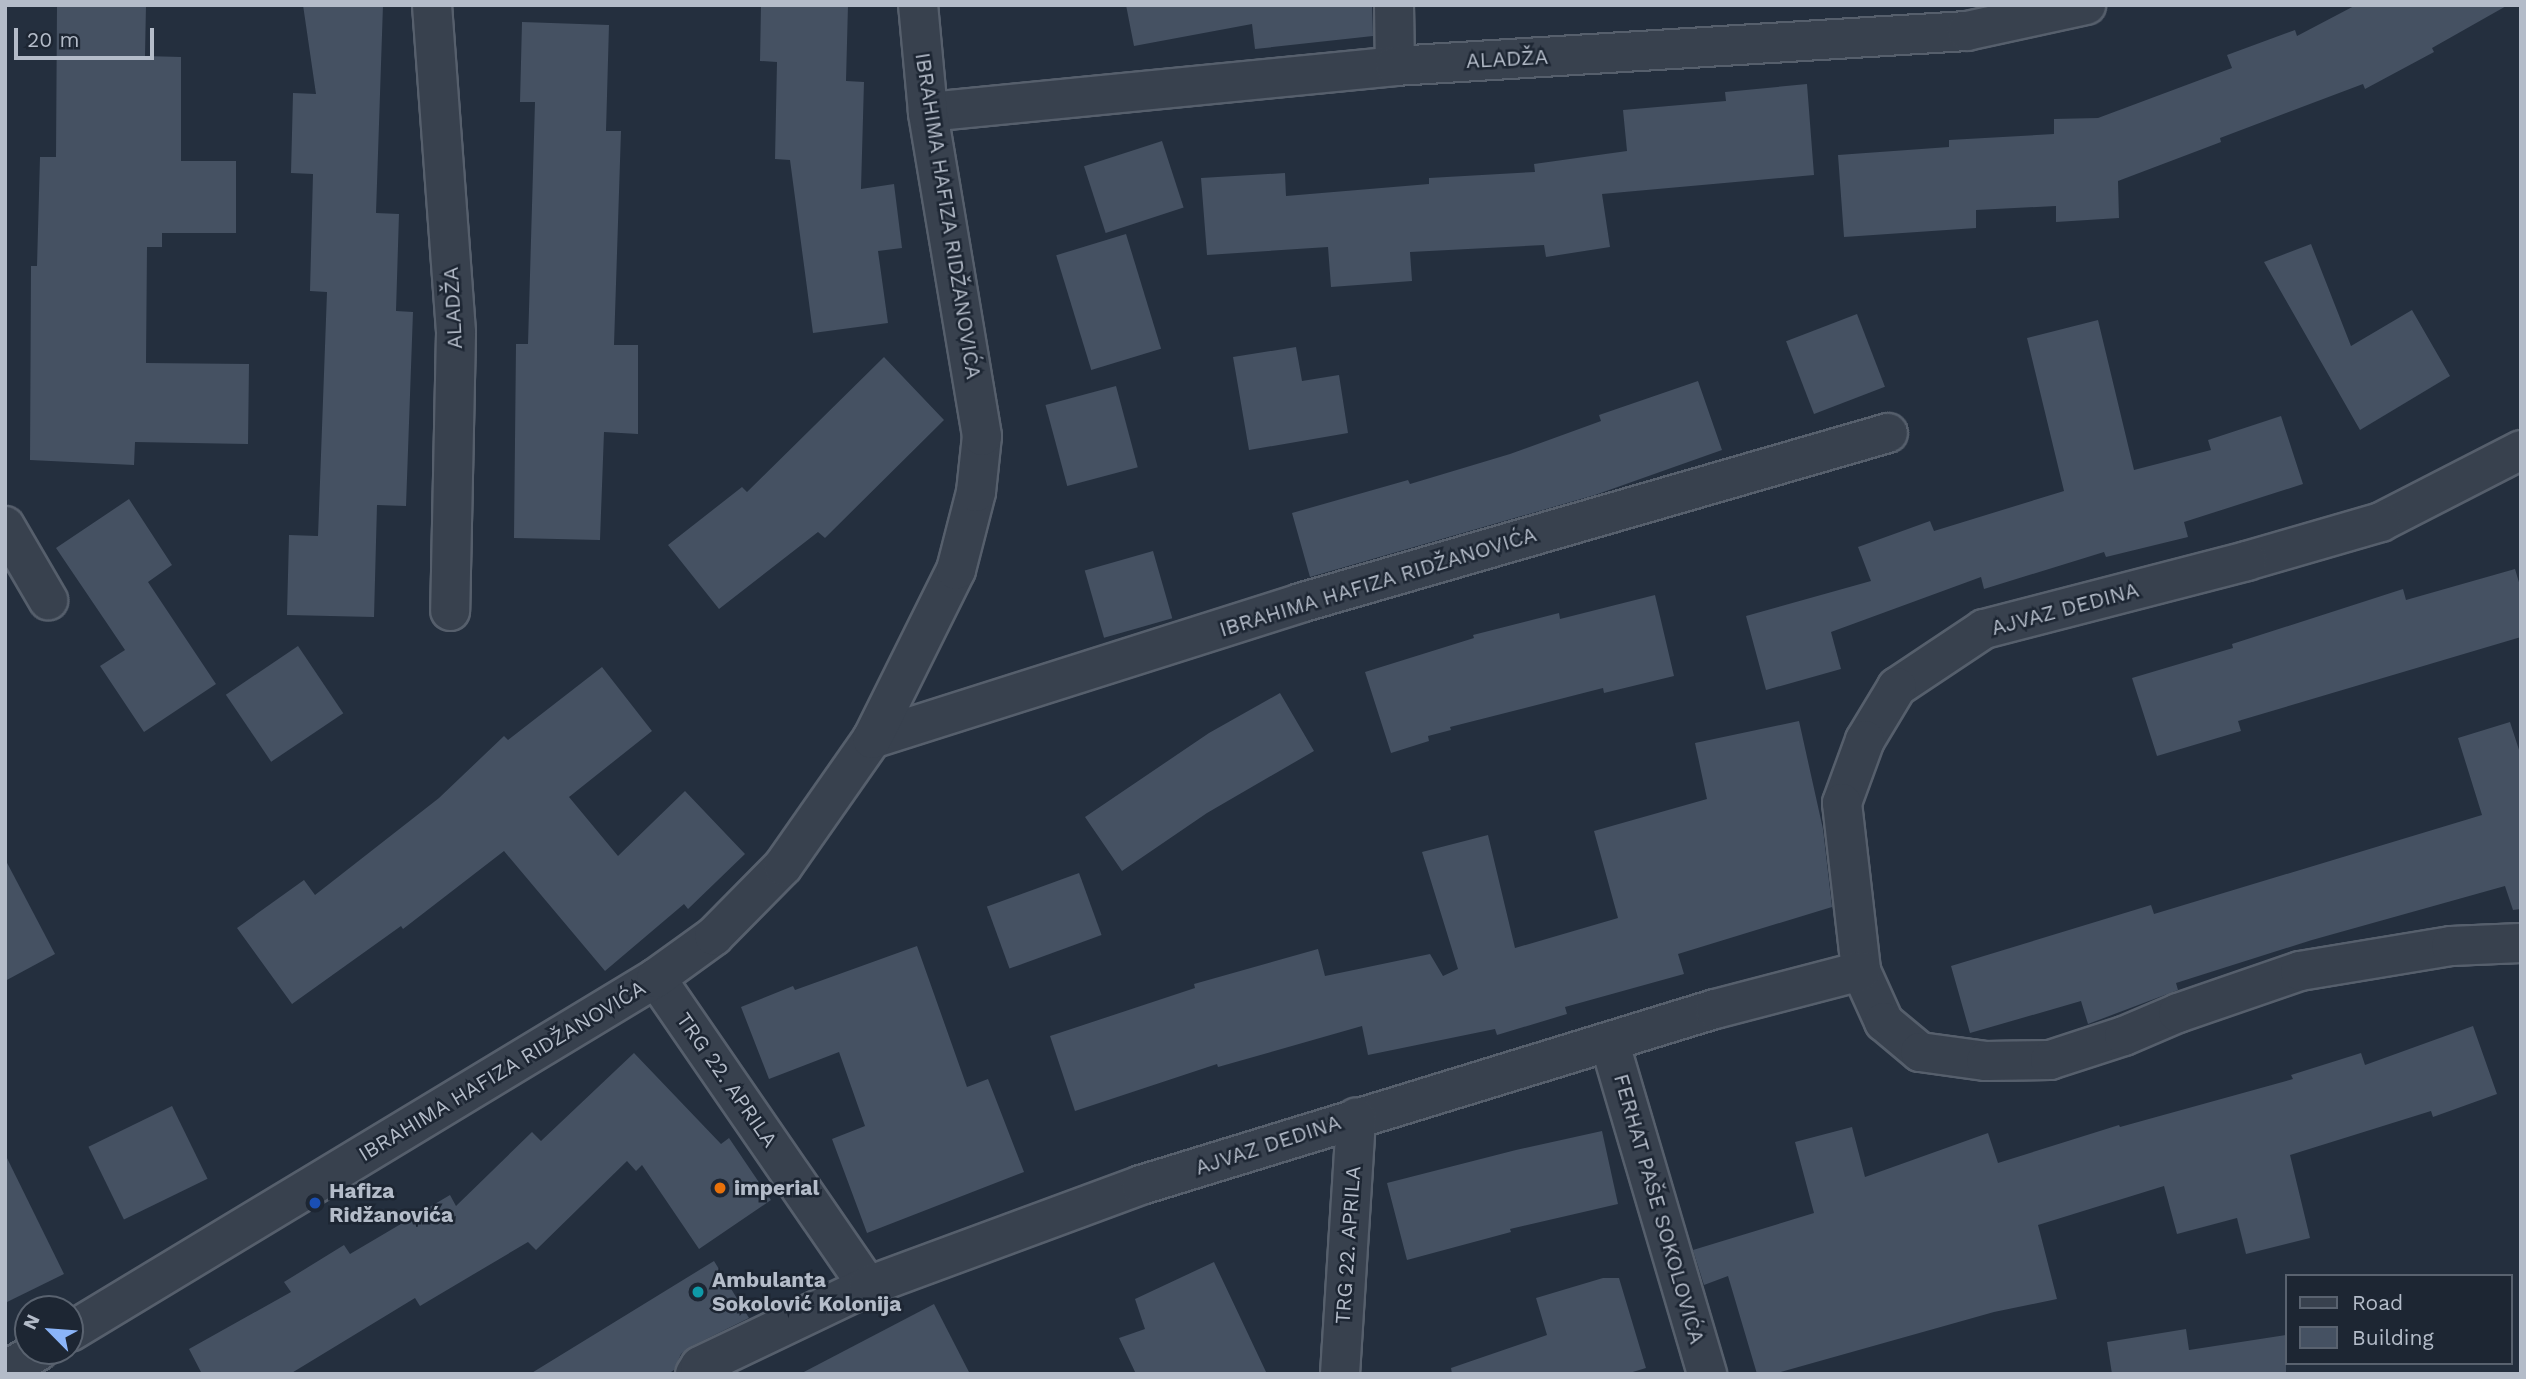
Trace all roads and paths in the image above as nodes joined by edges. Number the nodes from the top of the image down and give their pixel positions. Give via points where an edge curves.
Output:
1 (432, 5) edge
2 (918, 5) edge
3 (1394, 5) edge
4 (2086, 5) edge
5 (1395, 66) junction
6 (928, 112) junction
7 (1888, 433) dead end
8 (2521, 450) edge
9 (5, 526) edge
10 (48, 600) dead end
11 (450, 611) dead end
12 (872, 739) junction
13 (2521, 943) edge
14 (1861, 971) junction
15 (656, 978) junction
16 (1610, 1044) junction
17 (1356, 1117) junction
18 (868, 1286) junction
19 (84, 1324) edge
20 (695, 1374) edge
21 (1340, 1374) edge
22 (1707, 1374) edge

1 - 11 street, ALADŽA via 457,333
2 - 6 street, IBRAHIMA HAFIZA RIDŽANOVIĆA
3 - 5 street
4 - 5 street, ALADŽA via 1967,31
5 - 6 street, ALADŽA
6 - 12 street, IBRAHIMA HAFIZA RIDŽANOVIĆA via 982,436 976,492 956,570
7 - 12 street, IBRAHIMA HAFIZA RIDŽANOVIĆA via 1300,603
8 - 14 street, AJVAZ DEDINA via 2381,522 1984,629 1897,687 1866,740 1842,803
9 - 10 street
12 - 15 street, IBRAHIMA HAFIZA RIDŽANOVIĆA via 783,866 714,936
13 - 14 street, AJVAZ DEDINA via 2451,946 2300,971 2050,1060 1986,1061 1920,1052 1884,1022
14 - 16 street, AJVAZ DEDINA via 1715,1009
15 - 18 street, TRG 22. APRILA
15 - 19 street, IBRAHIMA HAFIZA RIDŽANOVIĆA
16 - 17 street, AJVAZ DEDINA
16 - 22 street, FERHAT PAŠE SOKOLOVIĆA
17 - 18 street, AJVAZ DEDINA via 1141,1185
17 - 21 street, TRG 22. APRILA
18 - 20 street, AJVAZ DEDINA via 700,1366

